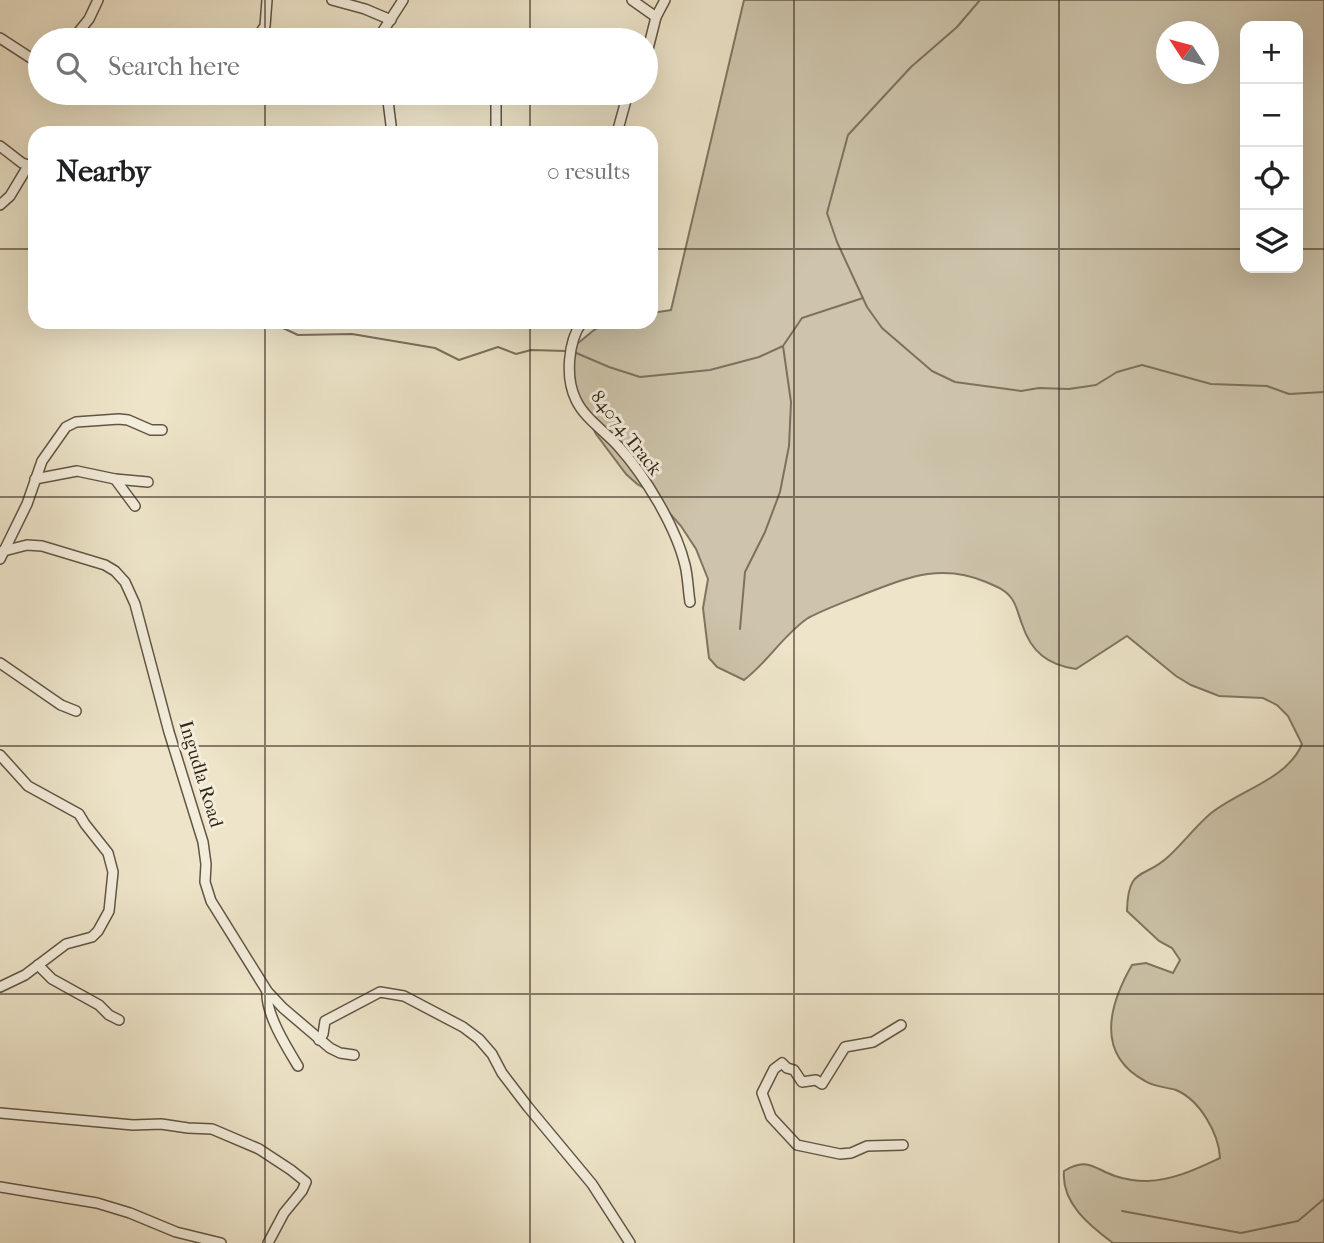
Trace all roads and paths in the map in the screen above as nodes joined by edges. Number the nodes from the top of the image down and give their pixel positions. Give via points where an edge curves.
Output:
1 (99, 0) edge
2 (267, 0) edge
3 (332, 0) edge
4 (403, 0) edge
5 (632, 0) edge
6 (665, 0) edge
7 (656, 17) junction
8 (391, 20) junction
9 (82, 28) edge
10 (264, 28) edge
11 (385, 28) edge
12 (653, 28) edge
13 (0, 38) edge
14 (28, 56) edge
15 (388, 105) edge
16 (495, 105) edge
17 (625, 105) edge
18 (391, 126) edge
19 (496, 126) edge
20 (619, 126) edge
21 (0, 146) edge
22 (28, 164) edge
23 (28, 172) edge
24 (0, 205) edge
25 (577, 329) edge
26 (162, 430) dead end
27 (35, 479) junction
28 (116, 479) junction
29 (148, 482) dead end
30 (135, 506) dead end
31 (1, 554) edge
32 (690, 602) dead end
33 (0, 663) edge
34 (76, 711) dead end
35 (0, 755) edge
36 (38, 965) junction
37 (0, 987) edge
38 (267, 991) junction
39 (119, 1020) dead end
40 (901, 1025) dead end
41 (319, 1040) junction
42 (354, 1055) dead end
43 (298, 1066) dead end
44 (0, 1113) edge
45 (903, 1145) dead end
46 (0, 1187) edge
47 (192, 1240) edge
48 (221, 1243) edge
49 (268, 1243) edge
50 (630, 1243) edge

1 - 9 street
2 - 10 street
3 - 8 street
4 - 8 street
5 - 7 street
6 - 7 street
7 - 12 street
8 - 11 street
13 - 14 street
15 - 18 street
16 - 19 street
17 - 20 street
21 - 22 street
23 - 24 street
25 - 32 street, 84074 Track via 571,385 576,401 620,448 664,516 685,565
26 - 27 street via 119,419 76,422 61,432
27 - 28 street via 72,471
27 - 31 street
28 - 29 street
28 - 30 street
31 - 38 street, Ingudla Road via 37,544 82,556 111,568 128,588 203,842 207,893
33 - 34 street
35 - 36 street via 36,792 79,814 108,853 113,872 109,911 101,927 92,937 66,944
36 - 37 street
36 - 39 street via 52,979
38 - 41 street, Ingudla Road
38 - 43 street via 268,1006
40 - 45 street via 873,1042 845,1047 822,1084 802,1082 782,1063 762,1093 771,1117 797,1145 840,1154 867,1146
41 - 42 street, Ingudla Road via 336,1052
41 - 50 street via 325,1021 380,992 404,996 463,1027 492,1054 528,1107 592,1184
44 - 49 street via 212,1129 259,1149 306,1182
46 - 47 street via 97,1203
47 - 48 street via 209,1238

